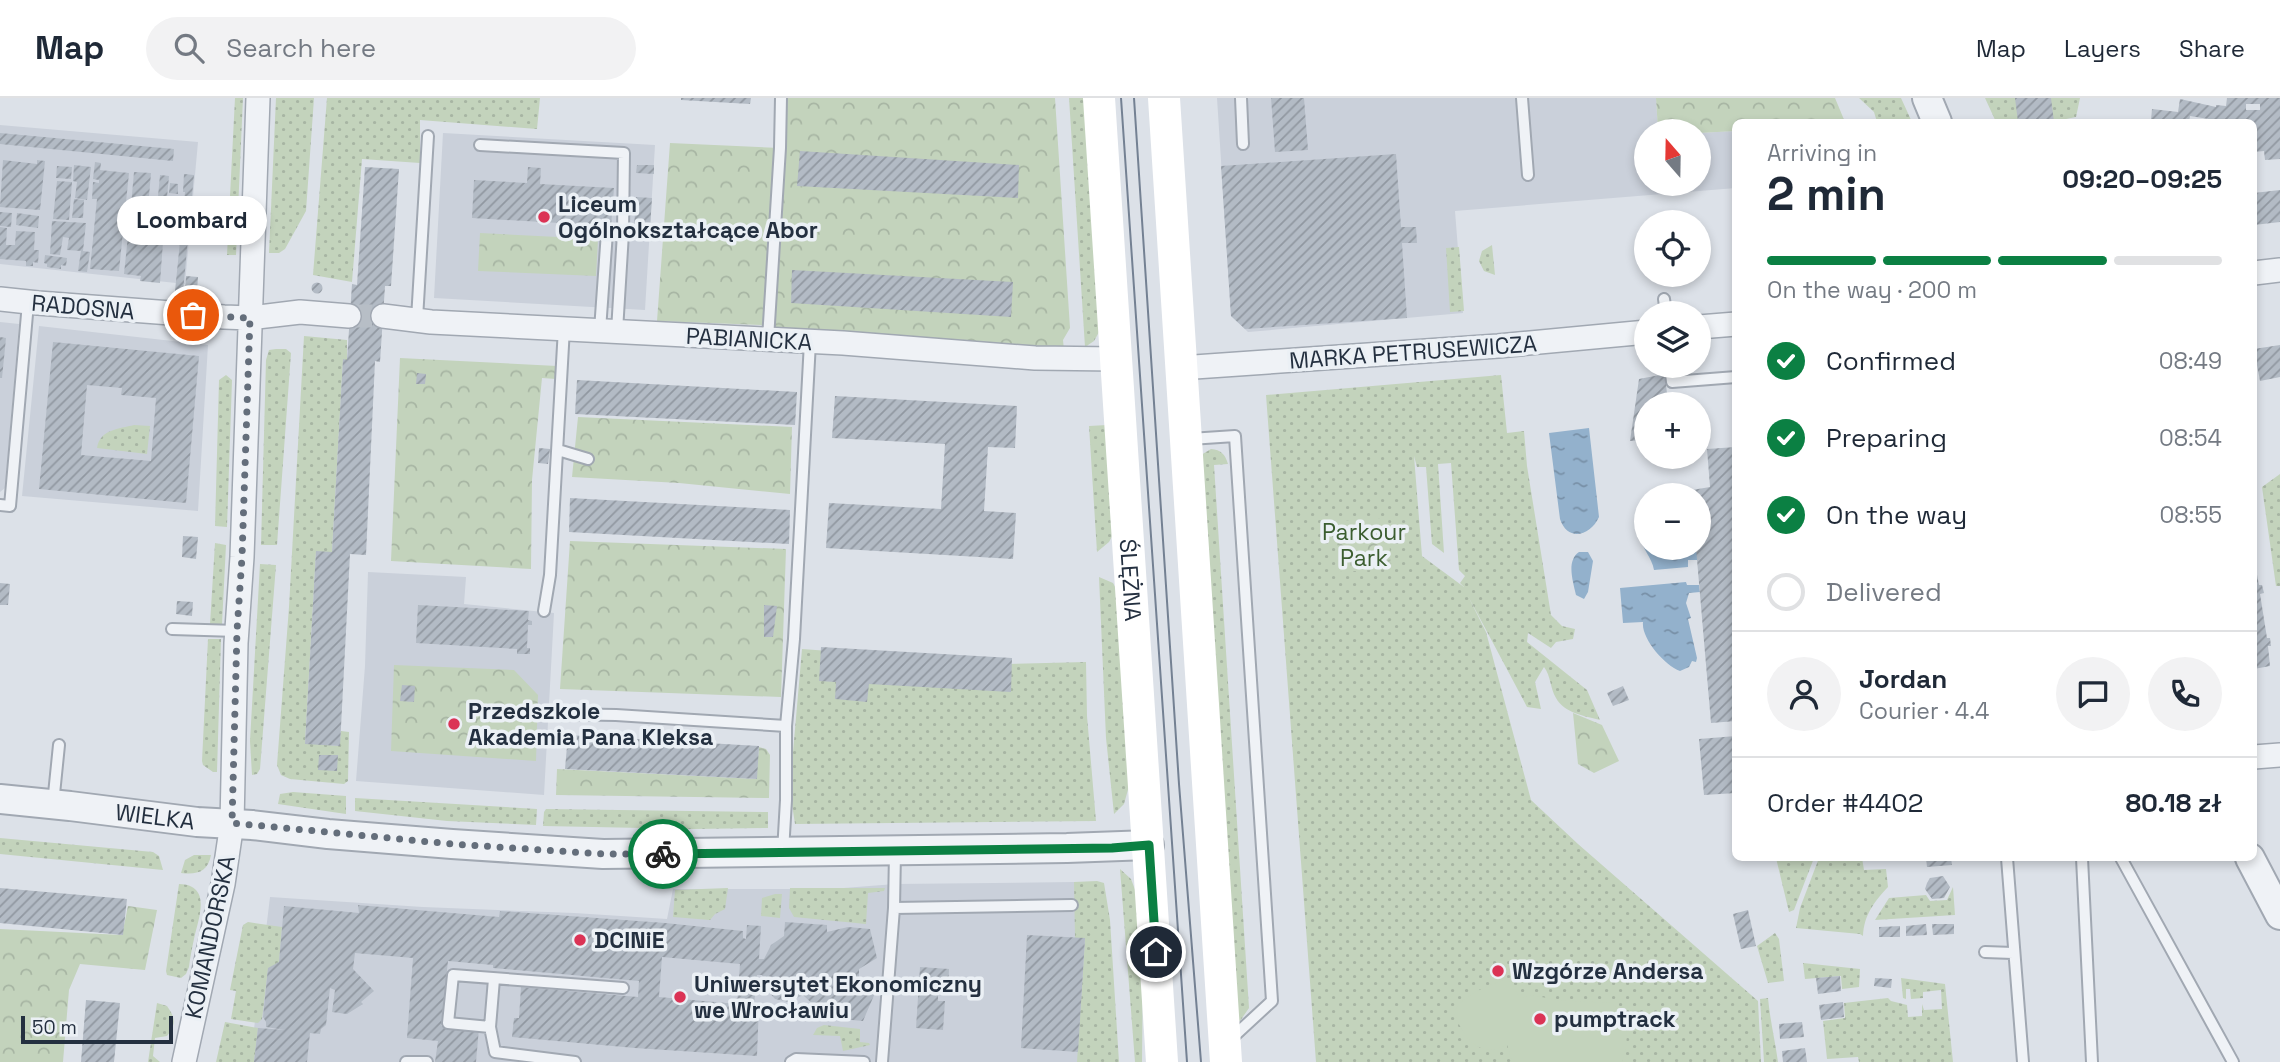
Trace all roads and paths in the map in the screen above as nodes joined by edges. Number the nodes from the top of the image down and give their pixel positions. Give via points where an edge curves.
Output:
1 (258, 98) edge
2 (781, 98) edge
3 (1099, 98) edge
4 (1241, 98) edge
5 (1522, 98) edge
6 (1927, 98) edge
7 (1167, 102) edge
8 (1936, 119) edge
9 (428, 136) dead end
10 (1243, 144) dead end
11 (480, 145) dead end
12 (1528, 175) dead end
13 (623, 233) junction
14 (2280, 270) edge
15 (2257, 273) edge
16 (0, 299) edge
17 (28, 303) junction
18 (349, 316) tunnel mouth
19 (383, 316) tunnel mouth
20 (250, 318) junction
21 (417, 319) junction
22 (1732, 324) edge
23 (1711, 326) edge
24 (564, 328) junction
25 (609, 330) junction
26 (1634, 333) edge
27 (768, 339) junction
28 (810, 342) junction
29 (1116, 359) junction
30 (1180, 368) junction
31 (1732, 377) edge
32 (1672, 378) edge
33 (1185, 439) junction
34 (558, 450) junction
35 (588, 459) dead end
36 (0, 505) edge
37 (544, 611) dead end
38 (172, 629) dead end
39 (237, 631) junction
40 (558, 713) dead end
41 (786, 726) junction
42 (59, 745) dead end
43 (2280, 755) edge
44 (2257, 757) edge
45 (0, 799) edge
46 (53, 804) junction
47 (232, 823) junction
48 (1149, 845) junction
49 (895, 849) junction
50 (783, 852) junction
51 (2007, 861) edge
52 (2082, 861) edge
53 (2124, 861) edge
54 (2252, 861) edge
55 (1072, 905) dead end
56 (894, 908) junction
57 (2280, 915) edge
58 (1985, 952) dead end
59 (2013, 953) junction
60 (494, 979) junction
61 (623, 988) dead end
62 (490, 1027) junction
63 (1227, 1052) edge
64 (184, 1062) edge
65 (407, 1062) edge
66 (427, 1062) edge
67 (575, 1062) edge
68 (791, 1062) edge
69 (864, 1062) edge
70 (882, 1062) edge
71 (1162, 1062) edge
72 (2023, 1062) edge
73 (2092, 1062) edge
74 (2232, 1062) edge

1 - 20 street, KOMANDORSKA
2 - 27 lane
3 - 29 main road, ŚLĘŻNA
4 - 10 lane
5 - 12 lane
6 - 8 street
7 - 30 main road
9 - 21 lane
11 - 13 lane via 624,153
13 - 25 lane
13 - 25 lane via 607,232
14 - 15 street
16 - 17 street, RADOSNA
17 - 20 street, RADOSNA
17 - 36 lane via 10,506
18 - 20 street via 300,312
19 - 21 street, PABIANICKA
20 - 39 street, KOMANDORSKA
21 - 24 street, PABIANICKA
22 - 23 street
24 - 25 street, PABIANICKA
24 - 34 lane
25 - 27 street, PABIANICKA
26 - 30 street, MARKA PETRUSEWICZA
27 - 28 street, PABIANICKA
28 - 29 street, PABIANICKA
28 - 41 lane
29 - 48 main road, ŚLĘŻNA
30 - 33 main road
31 - 32 lane via 1672,382
33 - 63 main road
33 - 63 lane via 1235,436 1272,1001 1234,1035
34 - 35 lane
34 - 37 lane
38 - 39 lane
39 - 47 street, KOMANDORSKA
40 - 41 lane
41 - 50 lane
42 - 46 lane
43 - 44 street
45 - 46 street, WIELKA
46 - 47 street, WIELKA
47 - 50 street, WIELKA via 603,854
47 - 64 street, KOMANDORSKA
48 - 49 street, WIELKA
48 - 71 main road, ŚLĘŻNA
49 - 50 street, WIELKA
49 - 56 lane
51 - 59 lane
52 - 73 lane
53 - 74 lane
54 - 57 street
55 - 56 lane
56 - 70 lane
58 - 59 lane
59 - 72 lane
60 - 61 lane
60 - 62 lane
60 - 62 lane via 453,975 448,1023
62 - 67 lane via 495,1052
65 - 66 lane
68 - 69 lane

